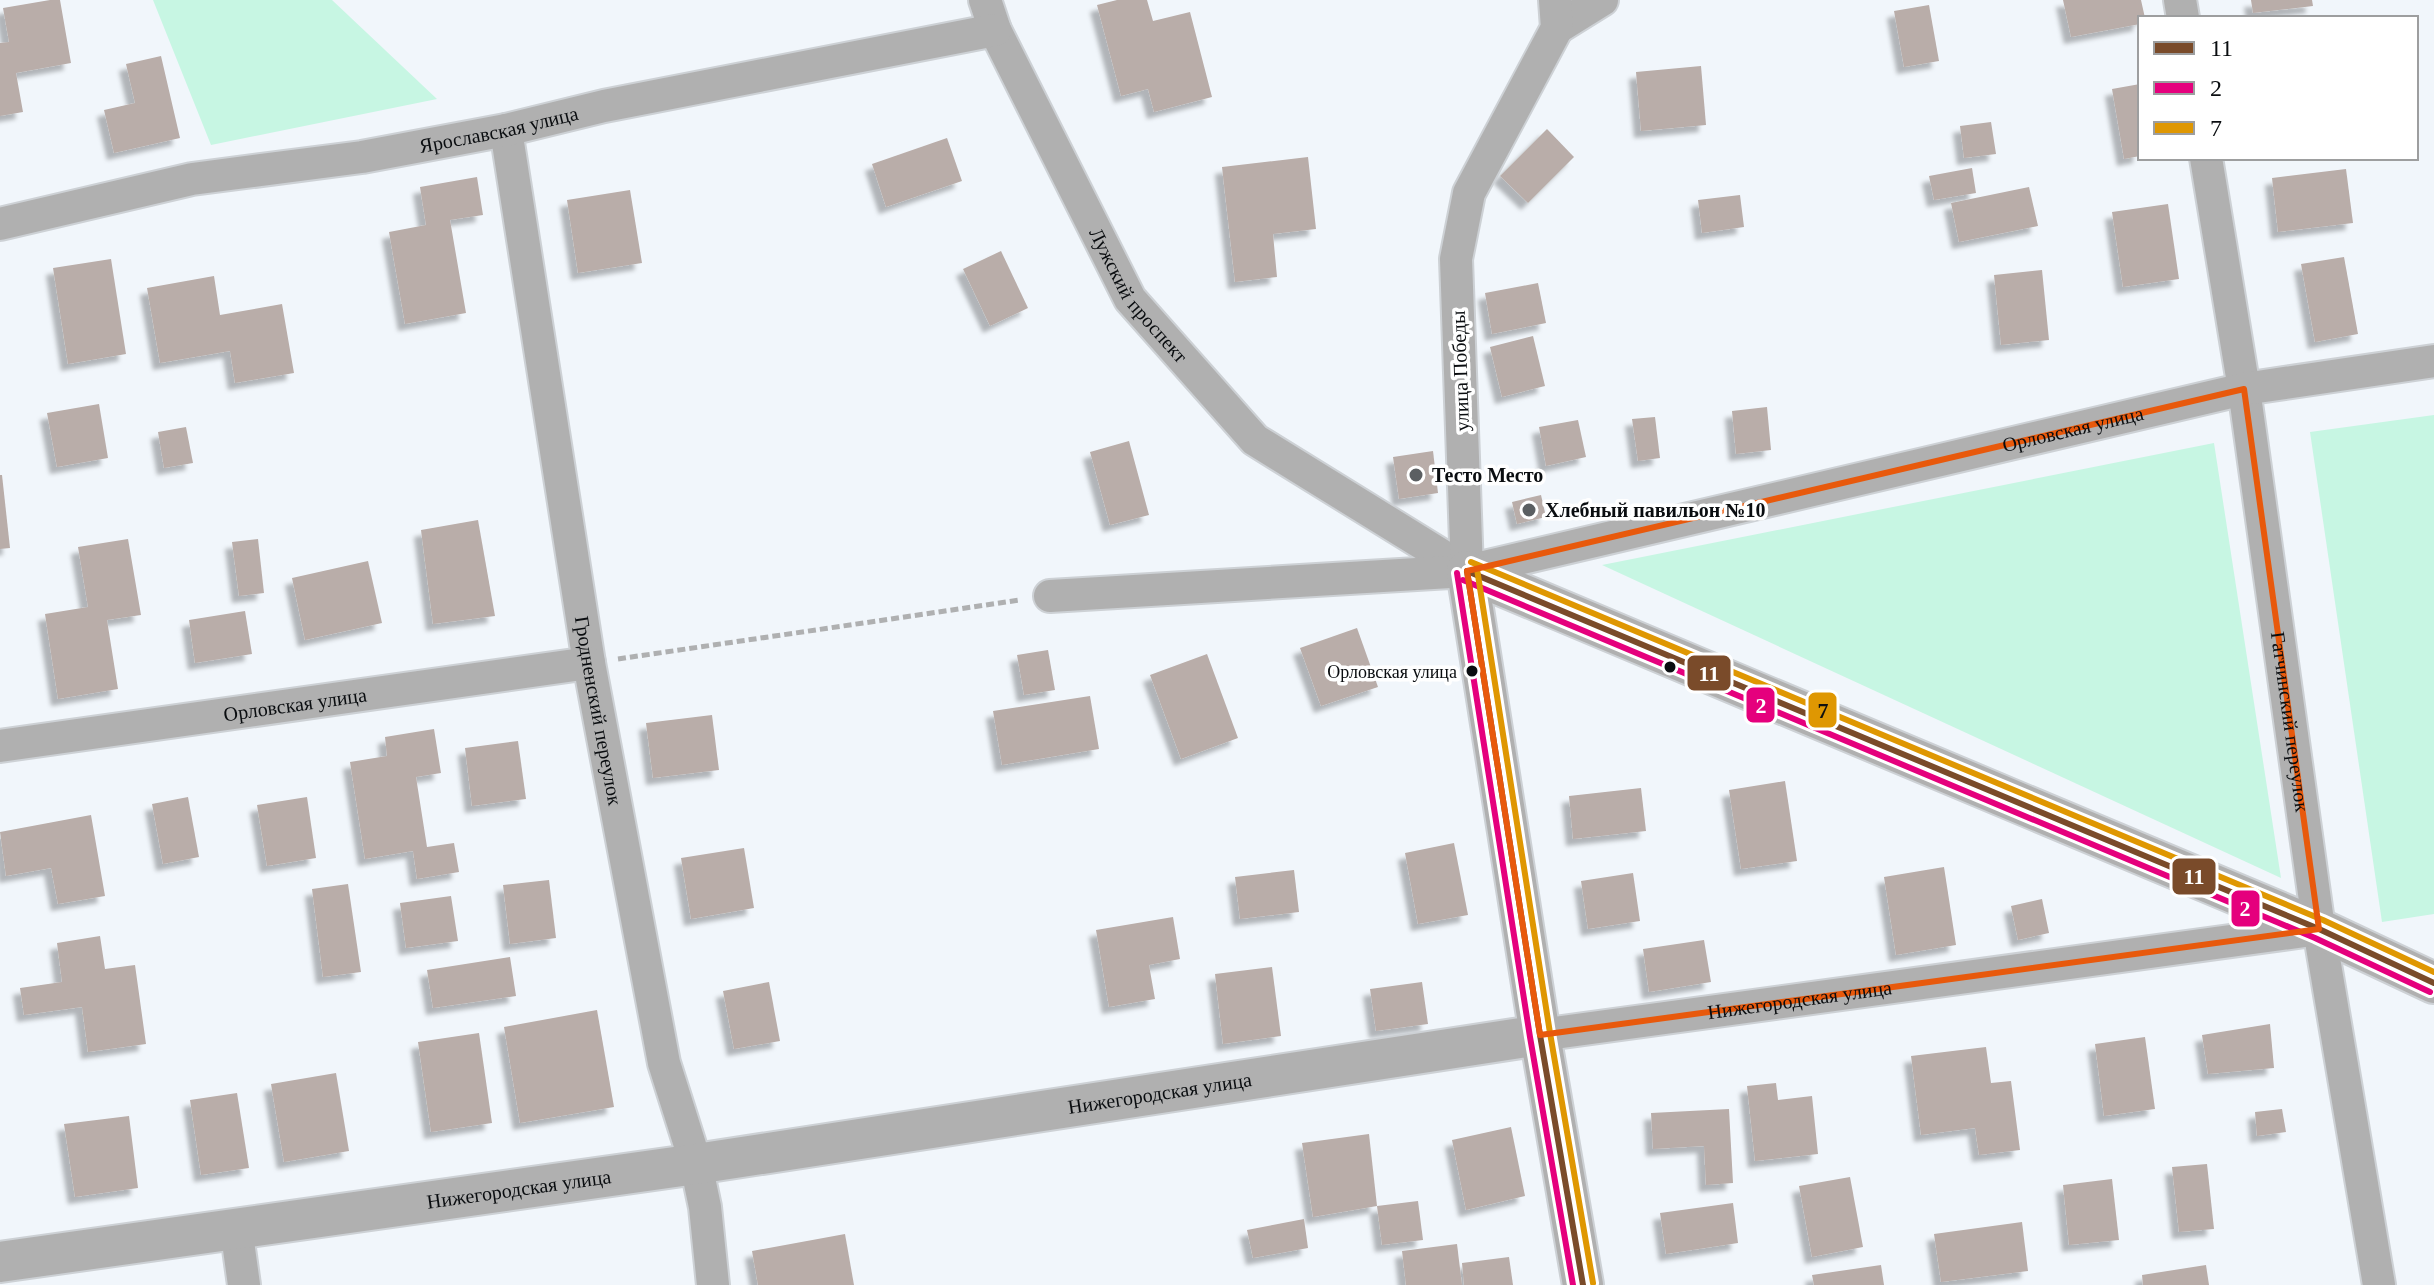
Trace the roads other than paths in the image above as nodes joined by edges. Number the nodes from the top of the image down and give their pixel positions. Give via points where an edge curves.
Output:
1 (1602, 0) edge
2 (1556, 14) edge
3 (990, 15) edge
4 (506, 130) junction
5 (2206, 160) edge
6 (0, 224) edge
7 (2434, 361) edge
8 (2244, 389) junction
9 (1467, 571) junction
10 (1050, 596) road end
11 (589, 663) junction
12 (0, 746) edge
13 (2319, 929) junction
14 (2434, 983) edge
15 (1540, 1035) junction
16 (696, 1164) junction
17 (236, 1227) junction
18 (0, 1262) edge
19 (244, 1285) edge
20 (713, 1285) edge
21 (1583, 1285) edge
22 (2379, 1285) edge

1 - 2 street
2 - 9 street, улица Победы via 1469,193 1456,259
3 - 4 street, Ярославская улица
3 - 9 street, Лужский проспект via 1130,299 1255,440
4 - 6 street, Ярославская улица via 362,157 192,179
4 - 11 street, Гродненский переулок
5 - 8 street, Гатчинский переулок
7 - 8 street, Орловская улица
8 - 9 street, Орловская улица
8 - 13 street, Гатчинский переулок
9 - 10 street, Орловская улица
9 - 13 street, Лужский проспект
9 - 15 street, улица Победы
11 - 12 street, Орловская улица
11 - 16 street, Гродненский переулок via 664,1063
13 - 14 street, Лужский проспект
13 - 15 street, Нижегородская улица
13 - 22 street, Гатчинский переулок
15 - 16 street, Нижегородская улица
15 - 21 street, улица Победы
16 - 17 street, Нижегородская улица
16 - 20 street, Гродненский переулок
17 - 18 street, Нижегородская улица
17 - 19 street

